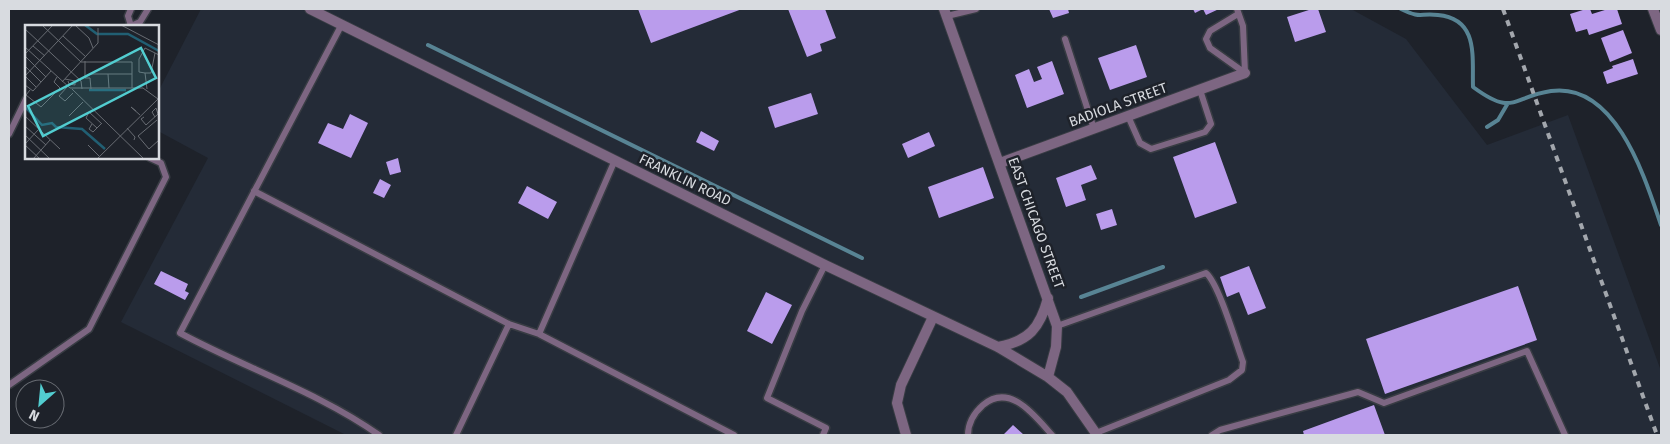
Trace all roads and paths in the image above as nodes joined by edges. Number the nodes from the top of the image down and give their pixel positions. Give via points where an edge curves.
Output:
1 (131, 9) edge
2 (148, 9) edge
3 (310, 9) edge
4 (976, 9) edge
5 (1653, 9) edge
6 (1237, 11) edge
7 (945, 12) edge
8 (342, 24) junction
9 (131, 25) edge
10 (133, 25) edge
11 (1661, 30) edge
12 (1065, 39) dead end
13 (1245, 73) junction
14 (1200, 90) junction
15 (25, 101) edge
16 (1128, 116) junction
17 (1094, 129) junction
18 (9, 134) edge
19 (152, 159) edge
20 (615, 160) junction
21 (1000, 163) junction
22 (254, 191) junction
23 (825, 265) junction
24 (1048, 298) junction
25 (933, 317) junction
26 (509, 324) junction
27 (1057, 326) junction
28 (539, 334) junction
29 (998, 347) junction
30 (1048, 377) junction
31 (9, 385) edge
32 (1096, 434) edge
33 (379, 435) edge
34 (456, 435) edge
35 (734, 435) edge
36 (823, 435) edge
37 (906, 435) edge
38 (968, 435) edge
39 (1052, 435) edge
40 (1212, 435) edge
41 (1565, 435) edge

1 - 9 lane via 128,16
2 - 10 lane via 140,22
3 - 8 street, FRANKLIN ROAD
4 - 7 lane
5 - 11 street
6 - 13 lane via 1243,26
6 - 13 lane via 1210,32 1206,39 1210,48
7 - 21 street, EAST CHICAGO STREET
8 - 20 street, FRANKLIN ROAD
8 - 22 lane
12 - 17 lane
13 - 14 street, BADIOLA STREET
14 - 16 street, BADIOLA STREET
14 - 16 lane via 1211,124 1205,132 1151,149 1140,143
15 - 18 lane
16 - 17 street, BADIOLA STREET
17 - 21 street, BADIOLA STREET
19 - 31 lane via 161,163 166,177 89,329
20 - 23 street, FRANKLIN ROAD
20 - 28 lane
21 - 24 street, EAST CHICAGO STREET
22 - 26 lane
22 - 33 lane via 180,333 347,414
23 - 25 street, FRANKLIN ROAD
23 - 36 lane via 802,311 767,398 826,428
24 - 27 street, EAST CHICAGO STREET
24 - 29 street via 1043,319 1037,326 1014,344
25 - 29 street, FRANKLIN ROAD
25 - 37 street via 900,385 897,403
26 - 28 lane
26 - 34 lane
27 - 30 street, EAST CHICAGO STREET via 1056,347
27 - 32 lane via 1206,273 1219,296 1244,362 1242,370 1222,383
28 - 35 lane
29 - 30 street, FRANKLIN ROAD
30 - 32 street via 1067,392
38 - 39 lane via 977,410 990,399 1001,396 1028,408
40 - 41 lane via 1220,430 1358,392 1384,403 1527,351

